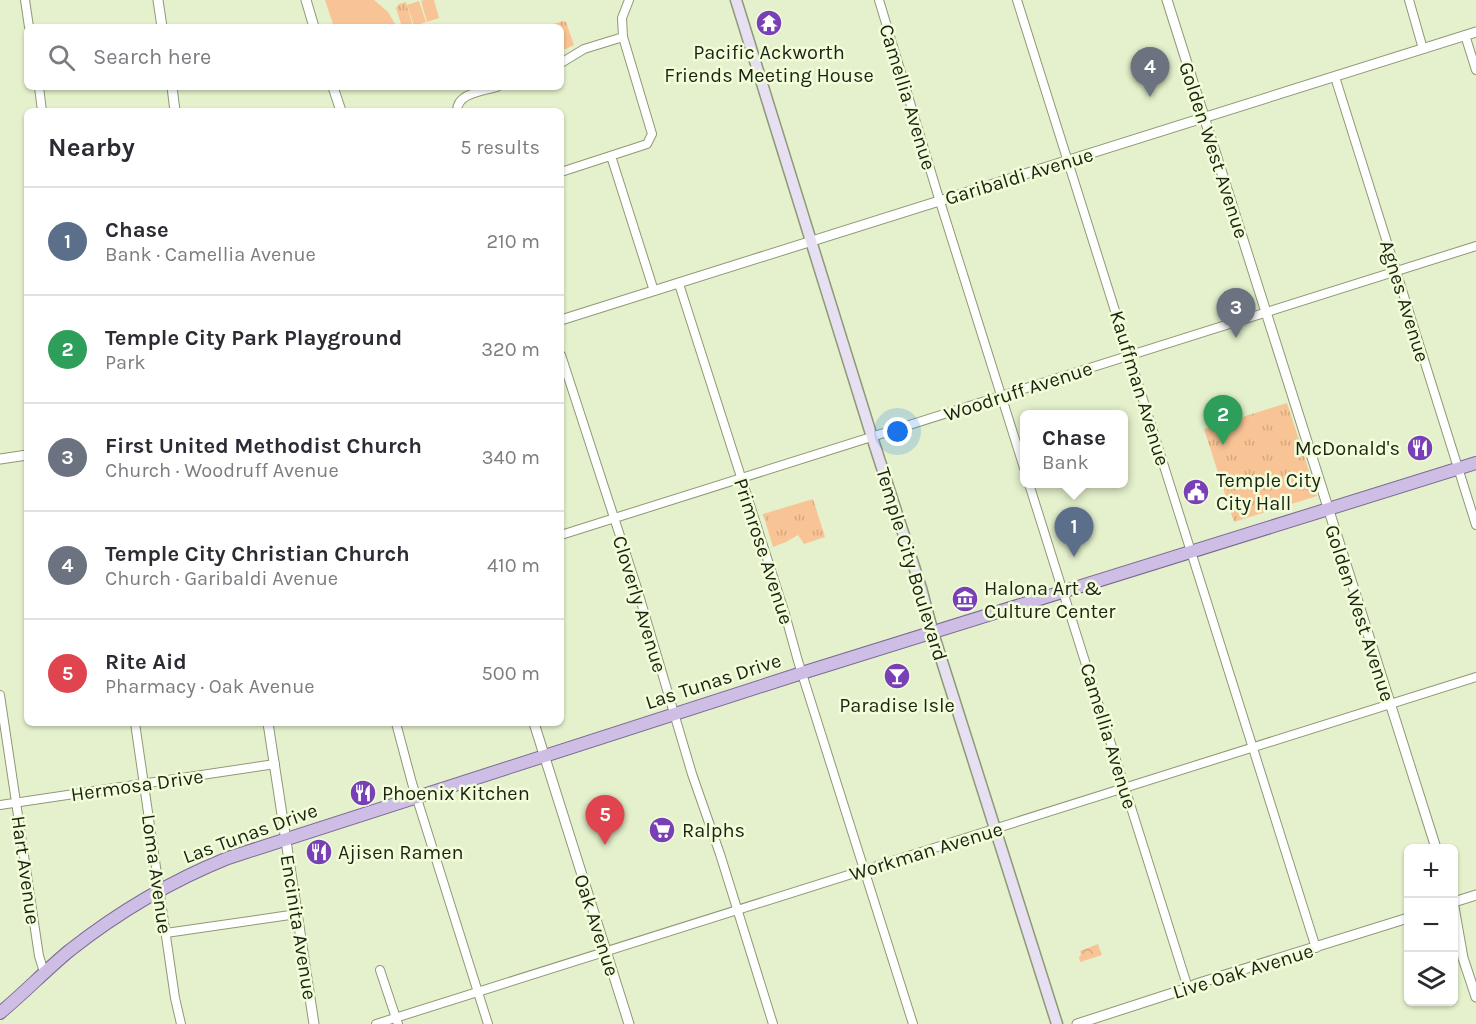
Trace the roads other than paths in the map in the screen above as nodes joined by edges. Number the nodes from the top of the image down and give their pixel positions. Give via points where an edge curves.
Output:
1 (25, 0) edge
2 (158, 0) edge
3 (306, 0) edge
4 (628, 0) edge
5 (736, 0) edge
6 (879, 0) edge
7 (1017, 0) edge
8 (1167, 0) edge
9 (1409, 0) edge
10 (29, 24) edge
11 (162, 24) edge
12 (313, 24) edge
13 (1476, 32) edge
14 (1465, 35) junction
15 (622, 37) junction
16 (1423, 49) junction
17 (564, 61) edge
18 (1476, 70) edge
19 (1335, 77) junction
20 (39, 90) edge
21 (172, 90) edge
22 (334, 90) edge
23 (486, 90) edge
24 (42, 108) edge
25 (174, 108) edge
26 (340, 108) edge
27 (458, 108) edge
28 (1204, 117) junction
29 (611, 156) junction
30 (1067, 161) junction
31 (564, 171) edge
32 (940, 201) junction
33 (812, 241) junction
34 (1476, 246) edge
35 (1396, 272) junction
36 (679, 285) junction
37 (654, 291) junction
38 (1266, 313) junction
39 (564, 319) edge
40 (1129, 355) junction
41 (564, 364) edge
42 (1002, 397) junction
43 (872, 437) junction
44 (24, 455) edge
45 (1020, 455) edge
46 (0, 459) edge
47 (1476, 463) edge
48 (1458, 468) junction
49 (740, 478) junction
50 (1031, 488) edge
51 (1328, 509) junction
52 (613, 518) junction
53 (1476, 525) edge
54 (564, 534) edge
55 (1191, 552) junction
56 (1063, 592) junction
57 (933, 633) junction
58 (802, 673) junction
59 (1476, 677) edge
60 (0, 696) edge
61 (1389, 704) junction
62 (675, 714) junction
63 (135, 726) edge
64 (269, 726) edge
65 (397, 726) edge
66 (535, 726) edge
67 (1253, 748) junction
68 (544, 756) junction
69 (275, 764) junction
70 (144, 784) junction
71 (1125, 788) junction
72 (417, 798) junction
73 (16, 803) junction
74 (0, 805) edge
75 (995, 829) junction
76 (286, 838) junction
77 (1434, 844) edge
78 (864, 871) junction
79 (160, 890) junction
80 (1476, 895) edge
81 (1458, 901) edge
82 (737, 910) junction
83 (297, 914) junction
84 (1404, 919) edge
85 (1458, 930) edge
86 (166, 933) junction
87 (1316, 948) junction
88 (606, 952) junction
89 (380, 970) dead end
90 (45, 972) junction
91 (1188, 988) junction
92 (478, 992) junction
93 (1476, 997) edge
94 (0, 1013) edge
95 (396, 1021) edge
96 (181, 1024) edge
97 (314, 1024) edge
98 (375, 1024) edge
99 (488, 1024) edge
100 (629, 1024) edge
101 (773, 1024) edge
102 (913, 1024) edge
103 (1058, 1024) edge
104 (1077, 1024) edge

1 - 10 street
2 - 11 street
3 - 12 street
4 - 15 street via 622,18
5 - 33 main road, Temple City Boulevard
6 - 32 street, Camellia Avenue
7 - 30 street, Kauffman Avenue
8 - 28 street, Golden West Avenue
9 - 16 street
13 - 14 street, Garibaldi Avenue
14 - 16 street, Garibaldi Avenue
14 - 18 street
15 - 17 street via 584,49
15 - 29 street via 652,134 647,144
16 - 19 street, Garibaldi Avenue
19 - 28 street, Garibaldi Avenue
19 - 35 street, Agnes Avenue
20 - 24 street
21 - 25 street
22 - 26 street
23 - 27 street via 465,96
28 - 30 street, Garibaldi Avenue
28 - 38 street, Golden West Avenue
29 - 31 street
29 - 37 street
30 - 32 street, Garibaldi Avenue
30 - 40 street, Kauffman Avenue
32 - 33 street, Garibaldi Avenue
32 - 42 street, Camellia Avenue
33 - 36 street, Garibaldi Avenue
33 - 43 main road, Temple City Boulevard
34 - 35 street, Woodruff Avenue
35 - 38 street, Woodruff Avenue
35 - 48 street, Agnes Avenue
36 - 37 street, Garibaldi Avenue
36 - 49 street, Primrose Avenue
37 - 39 street, Garibaldi Avenue
38 - 40 street, Woodruff Avenue
38 - 51 street, Golden West Avenue
40 - 42 street, Woodruff Avenue
40 - 55 street, Kauffman Avenue
41 - 52 street, Cloverly Avenue
42 - 43 street, Woodruff Avenue
42 - 45 street, Camellia Avenue
43 - 49 street, Woodruff Avenue
43 - 57 main road, Temple City Boulevard
44 - 46 street
47 - 48 main road, Las Tunas Drive
48 - 51 main road, Las Tunas Drive
48 - 53 street, Agnes Avenue
49 - 52 street, Woodruff Avenue
49 - 58 street, Primrose Avenue
50 - 56 street, Camellia Avenue
51 - 55 main road, Las Tunas Drive
51 - 61 street, Golden West Avenue
52 - 54 street, Woodruff Avenue
52 - 62 street, Cloverly Avenue
55 - 56 main road, Las Tunas Drive
55 - 67 street, Kauffman Avenue
56 - 57 main road, Las Tunas Drive
56 - 71 street, Camellia Avenue
57 - 58 main road, Las Tunas Drive
57 - 75 main road, Temple City Boulevard
58 - 62 main road, Las Tunas Drive
58 - 78 street, Primrose Avenue
59 - 61 street, Workman Avenue
60 - 73 street, Hart Avenue
61 - 67 street, Workman Avenue
61 - 77 street, Golden West Avenue
62 - 68 main road, Las Tunas Drive
62 - 82 street, Cloverly Avenue
63 - 70 street, Loma Avenue
64 - 69 street, Encinita Avenue
65 - 72 street
66 - 68 street, Oak Avenue
67 - 71 street, Workman Avenue
67 - 87 street, Kauffman Avenue
68 - 72 main road, Las Tunas Drive
68 - 88 street, Oak Avenue
69 - 70 street, Hermosa Drive
69 - 76 street, Encinita Avenue
70 - 73 street, Hermosa Drive
70 - 79 street, Loma Avenue
71 - 75 street, Workman Avenue
71 - 91 street, Camellia Avenue
72 - 76 main road, Las Tunas Drive
72 - 92 street
73 - 74 street, Hermosa Drive
73 - 90 street, Hart Avenue via 39,956
75 - 78 street, Workman Avenue
75 - 103 main road, Temple City Boulevard
76 - 79 main road, Las Tunas Drive via 207,867
76 - 83 street, Encinita Avenue
78 - 82 street, Workman Avenue
78 - 102 street, Primrose Avenue
79 - 86 street, Loma Avenue
79 - 90 main road, Las Tunas Drive via 86,938
80 - 81 street
82 - 88 street, Workman Avenue
82 - 101 street, Cloverly Avenue
83 - 86 street
83 - 97 street, Encinita Avenue
84 - 87 street, Live Oak Avenue
85 - 93 street
86 - 96 street, Loma Avenue
87 - 91 street, Live Oak Avenue
88 - 92 street, Workman Avenue
88 - 100 street, Oak Avenue
89 - 95 street
90 - 94 main road, Las Tunas Drive
91 - 104 street, Live Oak Avenue
92 - 95 street, Workman Avenue
92 - 99 street
95 - 98 street, Workman Avenue

